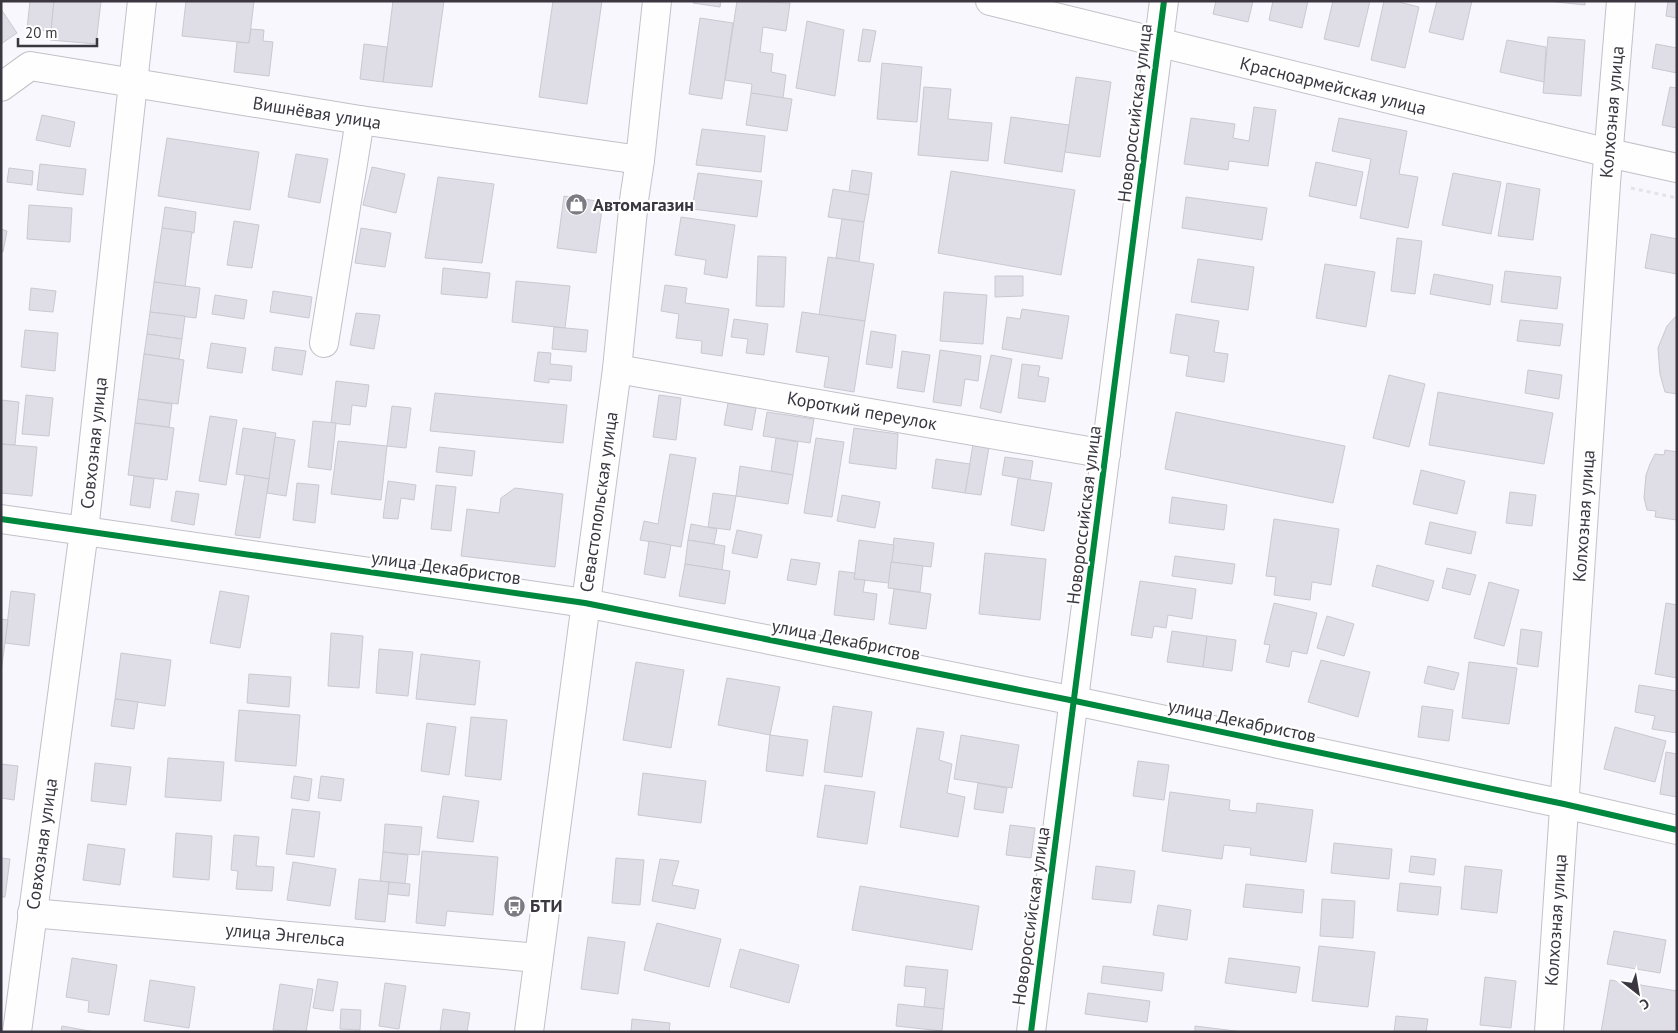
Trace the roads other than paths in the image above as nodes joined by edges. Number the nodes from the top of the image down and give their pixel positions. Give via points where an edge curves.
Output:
1 (142, 1) edge
2 (657, 1) edge
3 (990, 1) edge
4 (1164, 1) edge
5 (1621, 1) edge
6 (1158, 42) junction
7 (132, 82) junction
8 (1, 87) edge
9 (360, 120) junction
10 (1609, 153) junction
11 (640, 160) junction
12 (1677, 168) edge
13 (324, 343) dead end
14 (617, 368) junction
15 (1106, 454) junction
16 (1, 519) edge
17 (84, 531) junction
18 (585, 603) junction
19 (1075, 701) junction
20 (1564, 804) junction
21 (1677, 830) edge
22 (32, 913) junction
23 (538, 958) junction
24 (17, 1032) edge
25 (528, 1032) edge
26 (1031, 1032) edge
27 (1549, 1032) edge

1 - 7 street, Совхозная улица
2 - 11 street, Севастопольская улица
3 - 6 street, Красноармейская улица
4 - 6 street, Новороссийская улица
5 - 10 street, Колхозная улица
6 - 10 street, Красноармейская улица
6 - 15 street, Новороссийская улица
7 - 8 street, Вишнёвая улица via 30,66
7 - 9 street, Вишнёвая улица
7 - 17 street, Совхозная улица
9 - 11 street, Вишнёвая улица
9 - 13 street
10 - 12 street, Красноармейская улица
10 - 20 street, Колхозная улица
11 - 14 street, Севастопольская улица
14 - 15 street, Короткий переулок
14 - 18 street, Севастопольская улица
15 - 19 street, Новороссийская улица
16 - 17 street, улица Декабристов
17 - 18 street, улица Декабристов
17 - 22 street, Совхозная улица
18 - 19 street, улица Декабристов
18 - 23 street, Севастопольская улица
19 - 20 street, улица Декабристов
19 - 26 street, Новороссийская улица
20 - 21 street, улица Декабристов
20 - 27 street, Колхозная улица
22 - 23 street, улица Энгельса
22 - 24 street, Совхозная улица
23 - 25 street, Севастопольская улица

